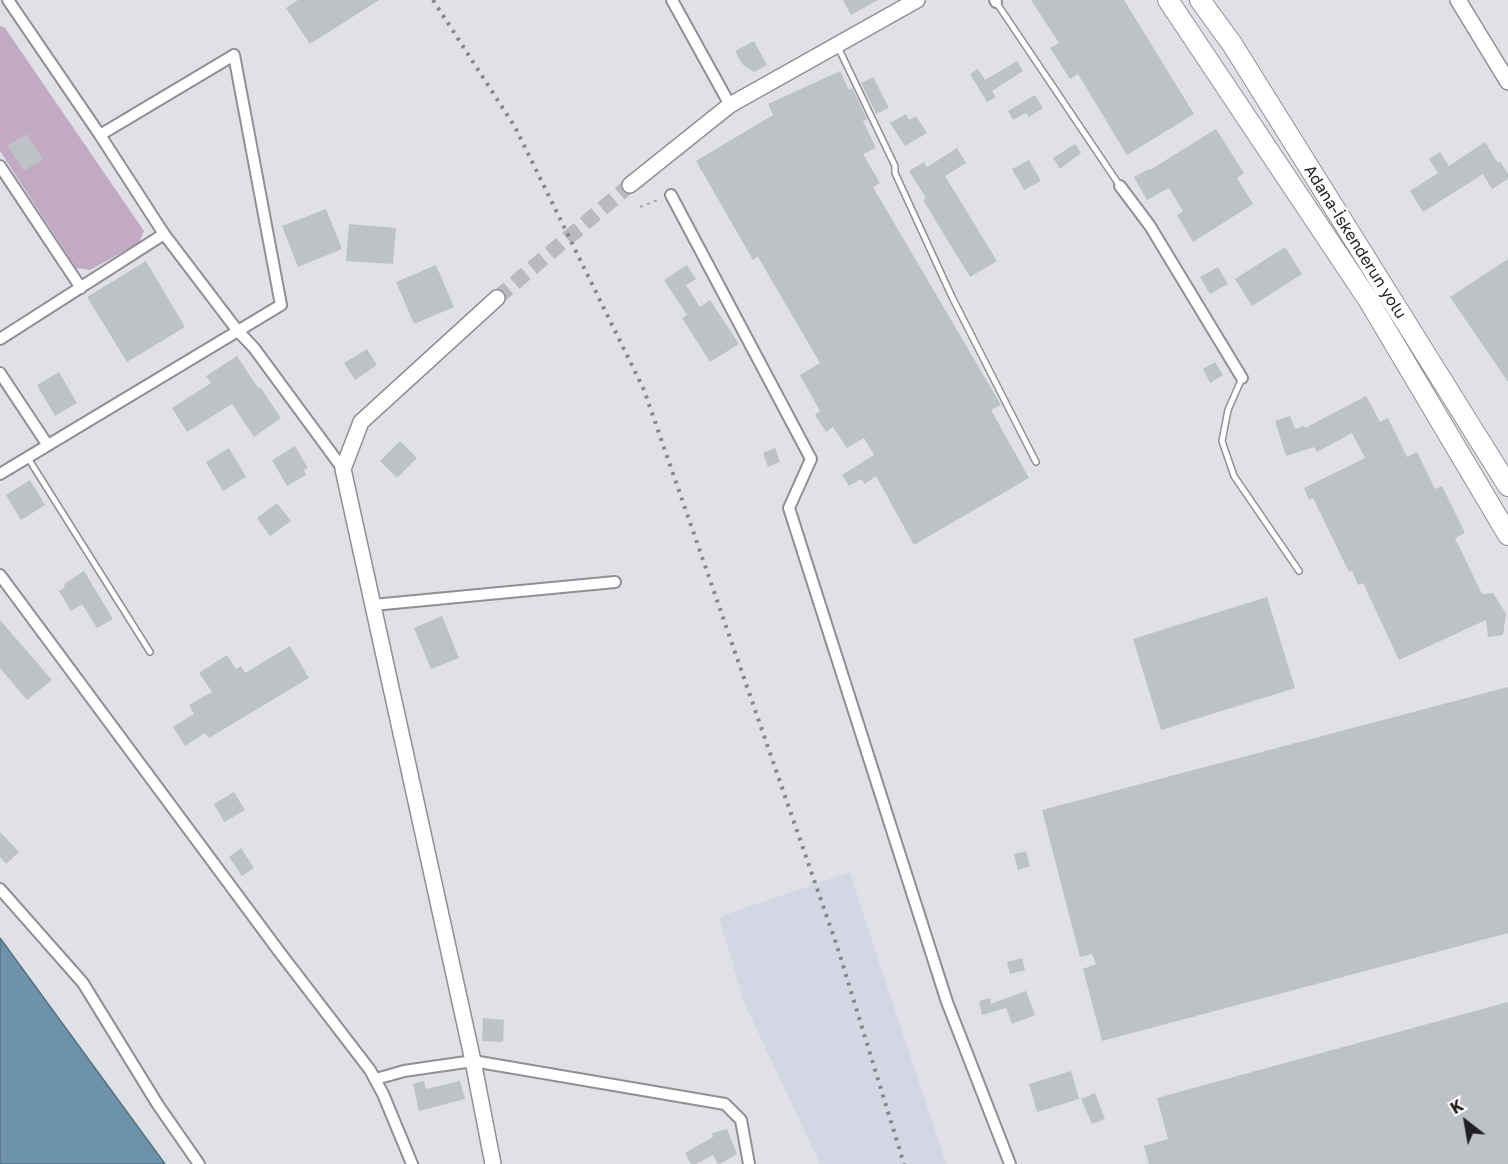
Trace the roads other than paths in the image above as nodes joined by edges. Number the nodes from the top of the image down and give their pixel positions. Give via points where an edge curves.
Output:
1 (8, 0) edge
2 (672, 0) edge
3 (917, 0) edge
4 (1168, 0) edge
5 (1200, 0) edge
6 (1458, 0) edge
7 (995, 1) edge
8 (837, 45) junction
9 (1508, 82) edge
10 (730, 105) junction
11 (100, 135) junction
12 (0, 166) edge
13 (630, 185) tunnel mouth
14 (1120, 186) joint
15 (672, 195) road end
16 (164, 234) junction
17 (81, 288) junction
18 (498, 298) tunnel mouth
19 (237, 330) junction
20 (0, 339) edge
21 (0, 373) edge
22 (1242, 378) joint
23 (47, 444) junction
24 (1490, 454) junction
25 (27, 457) junction
26 (1036, 462) dead end
27 (343, 468) junction
28 (0, 474) edge
29 (1508, 476) edge
30 (1508, 486) edge
31 (1508, 535) edge
32 (1299, 571) dead end
33 (0, 575) edge
34 (615, 582) dead end
35 (373, 605) junction
36 (150, 652) dead end
37 (0, 889) edge
38 (473, 1061) junction
39 (376, 1079) junction
40 (199, 1164) edge
41 (412, 1164) edge
42 (493, 1164) edge
43 (749, 1164) edge
44 (1010, 1164) edge

1 - 11 street
2 - 10 street
3 - 8 street
4 - 31 highway via 1369,301
5 - 24 highway, Adana-İskenderun yolu via 1232,44
6 - 9 street
7 - 14 lane
8 - 10 street
8 - 26 lane via 952,297
10 - 13 street
11 - 16 street
11 - 19 street via 234,55 281,305
12 - 17 street
14 - 22 street via 1150,225
15 - 44 street via 811,459 789,508 947,1002
16 - 17 street
16 - 19 street
17 - 20 street
18 - 27 street via 361,422
19 - 23 street
19 - 27 street
21 - 23 street
22 - 32 lane via 1228,410 1222,441 1234,476
23 - 25 street
24 - 29 lane
24 - 30 highway, Adana-İskenderun yolu
25 - 28 street
25 - 36 lane
27 - 35 street
33 - 39 street
34 - 35 street
35 - 38 street
37 - 40 street via 83,983
38 - 39 street
38 - 42 street
38 - 43 street via 725,1104 741,1120
39 - 41 street

